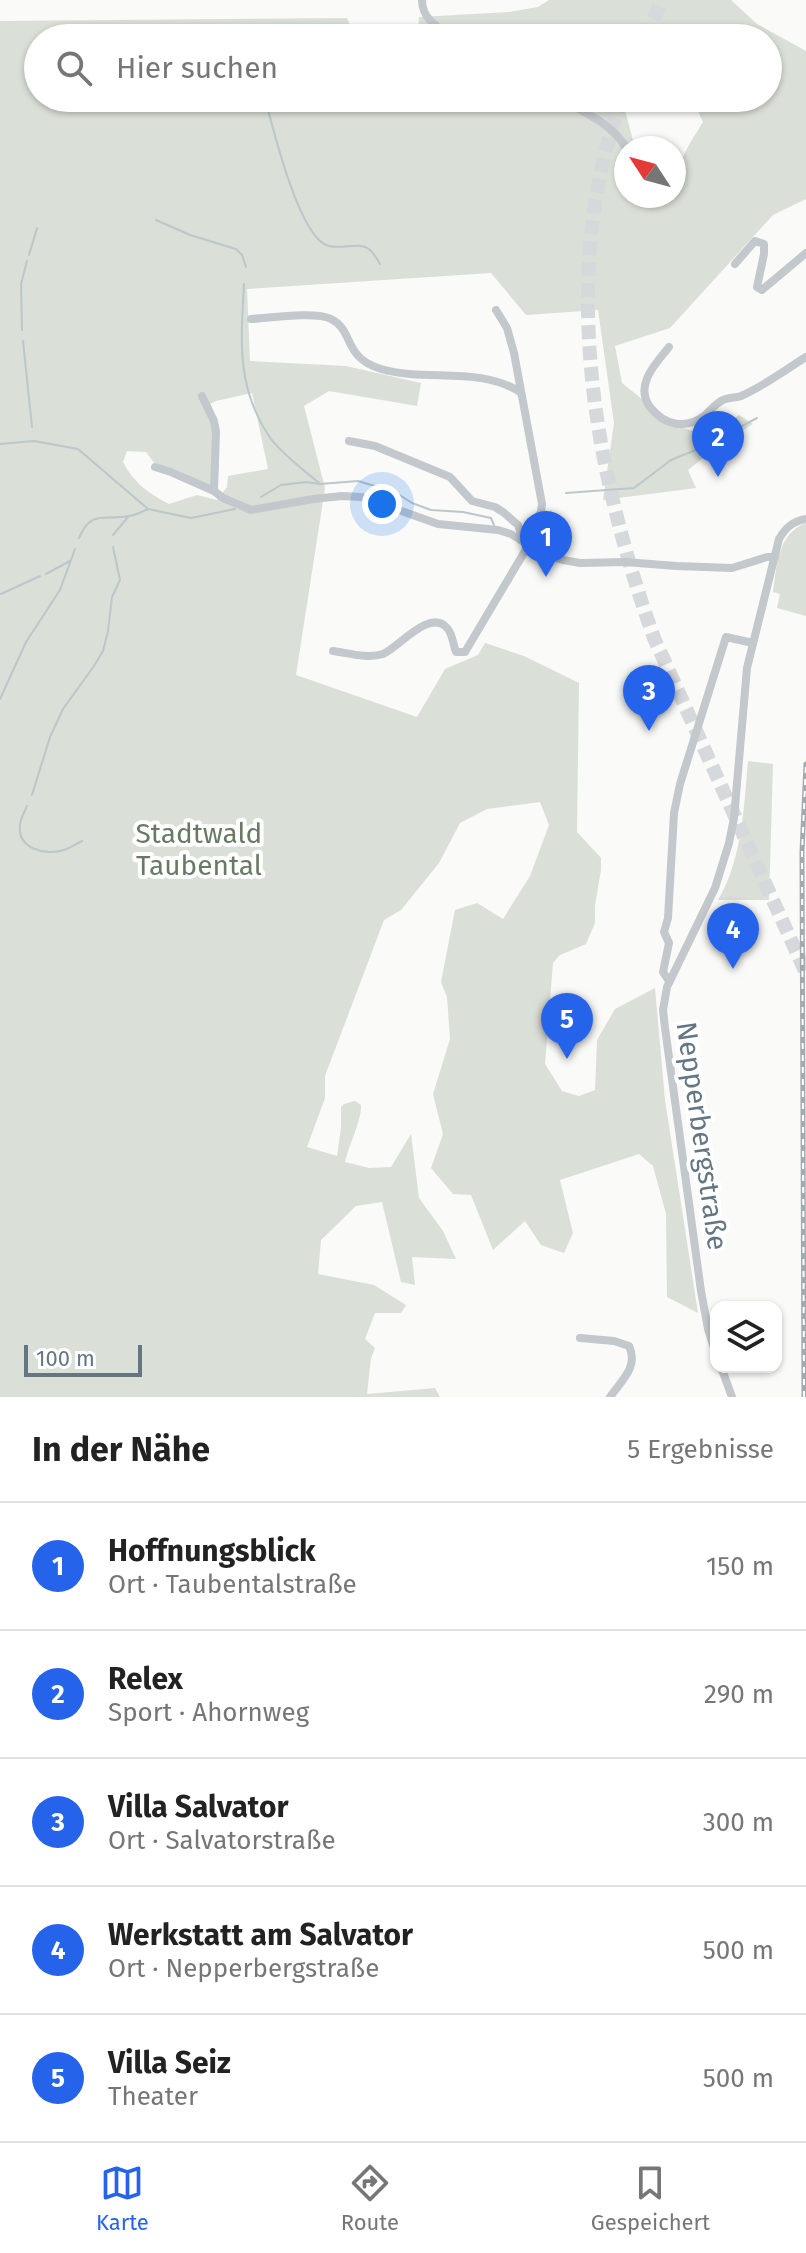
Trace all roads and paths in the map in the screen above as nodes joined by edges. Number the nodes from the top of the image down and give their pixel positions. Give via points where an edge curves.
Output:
1 (422, 3) edge
2 (434, 24) edge
3 (582, 112) edge
4 (618, 136) edge
5 (806, 253) edge
6 (735, 264) dead end
7 (496, 310) dead end
8 (251, 319) dead end
9 (669, 347) dead end
10 (806, 357) edge
11 (520, 392) junction
12 (202, 396) dead end
13 (349, 441) dead end
14 (155, 467) dead end
15 (214, 491) junction
16 (806, 519) edge
17 (526, 544) junction
18 (775, 557) junction
19 (753, 643) junction
20 (333, 651) dead end
21 (669, 981) junction
22 (710, 1335) edge
23 (580, 1338) dead end
24 (723, 1373) edge
25 (610, 1397) edge
26 (732, 1397) edge

1 - 2 street
3 - 4 street
5 - 6 street via 762,290 757,287 764,244 755,241
7 - 11 street via 507,328
8 - 11 street via 320,315 343,328 356,355 380,369 464,376
9 - 10 street via 649,372 644,391 651,409 675,425 701,418 722,400 740,396
11 - 17 street via 542,504
12 - 15 street via 216,432
13 - 17 street via 375,446 450,477 472,501 495,507 518,525
14 - 15 street
15 - 17 street via 251,510 313,499 371,499 438,524 498,530
16 - 18 street, Nepperbergstraße via 785,528
17 - 18 street via 544,555 580,563 732,568
17 - 20 street via 465,652 456,652 450,631 439,623 420,627 379,655
18 - 19 street, Nepperbergstraße
19 - 21 street, Nepperbergstraße via 726,855
19 - 21 street via 726,637 680,784 664,932 669,943 663,972
21 - 22 street, Nepperbergstraße via 663,1015
23 - 25 street via 629,1346 630,1370
24 - 26 street

